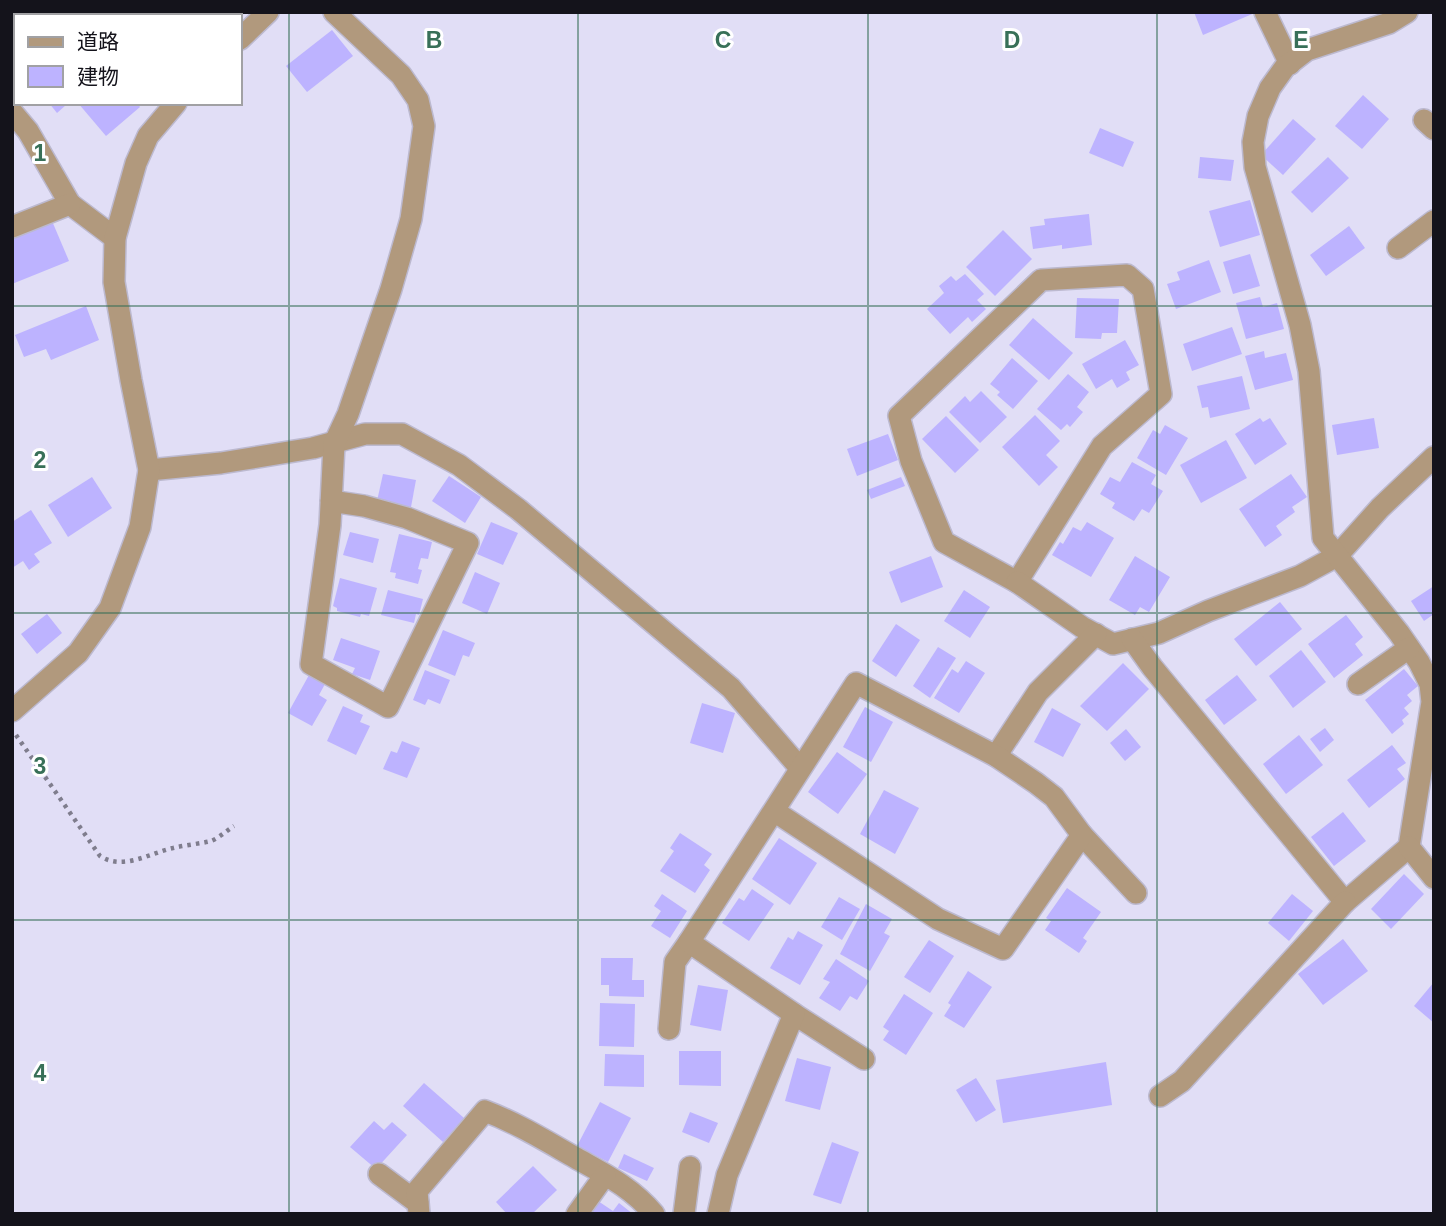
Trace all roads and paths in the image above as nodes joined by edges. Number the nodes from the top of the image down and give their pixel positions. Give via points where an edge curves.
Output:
1 (268, 12) edge
2 (334, 12) edge
3 (1265, 12) edge
4 (1407, 12) edge
5 (242, 36) edge
6 (1290, 64) junction
7 (175, 105) edge
8 (12, 112) edge
9 (70, 204) junction
10 (1434, 221) edge
11 (12, 227) edge
12 (115, 238) junction
13 (1398, 248) dead end
14 (334, 444) junction
15 (1434, 457) edge
16 (149, 470) junction
17 (331, 501) junction
18 (1337, 556) junction
19 (1017, 582) junction
20 (1096, 634) junction
21 (1132, 639) junction
22 (1409, 648) junction
23 (1358, 684) dead end
24 (14, 705) edge
25 (12, 730) edge
26 (996, 756) junction
27 (800, 768) junction
28 (774, 811) junction
29 (233, 826) dead end
30 (1082, 835) junction
31 (1409, 847) junction
32 (1434, 878) edge
33 (1136, 893) dead end
34 (1345, 902) junction
35 (689, 942) junction
36 (794, 1014) junction
37 (669, 1029) dead end
38 (864, 1059) dead end
39 (1160, 1096) dead end
40 (690, 1167) dead end
41 (379, 1174) dead end
42 (605, 1175) junction
43 (418, 1209) edge
44 (577, 1214) edge
45 (654, 1214) edge
46 (684, 1214) edge
47 (718, 1214) edge

1 - 5 street
2 - 14 street via 401,75 418,100 424,127 411,219 398,266
3 - 6 street
4 - 6 street via 1389,23 1307,50
6 - 18 street via 1270,88 1258,116 1255,167 1300,325 1323,537
7 - 12 street via 148,135
8 - 9 street
9 - 11 street
9 - 12 street
10 - 13 street
12 - 16 street via 114,282
14 - 16 street
14 - 17 street
14 - 27 street via 365,434 402,434 459,465 731,688
15 - 18 street
16 - 24 street via 140,527 110,608 78,653
17 - 17 street via 311,664 388,707 468,543 407,518
18 - 21 street via 1300,576 1159,633
18 - 22 street
19 - 19 street via 1101,446 1161,394 1143,289 1127,275 1041,280 899,416 911,461 944,542
19 - 20 street
20 - 21 street via 1113,644
20 - 26 street via 1038,692
21 - 34 street
22 - 23 street
22 - 31 street via 1430,684 1432,702
25 - 29 path via 108,861 144,858 213,840
26 - 27 street via 856,683
26 - 30 street via 1054,797
27 - 28 street
28 - 30 street via 938,919 1003,949
28 - 35 street
30 - 33 street
31 - 32 street
31 - 34 street
34 - 39 street via 1182,1081
35 - 36 street
35 - 37 street via 675,962
36 - 38 street
36 - 47 street via 727,1175
40 - 46 street
41 - 43 street
42 - 43 street via 485,1111 417,1191
42 - 44 street
42 - 45 street via 629,1189

